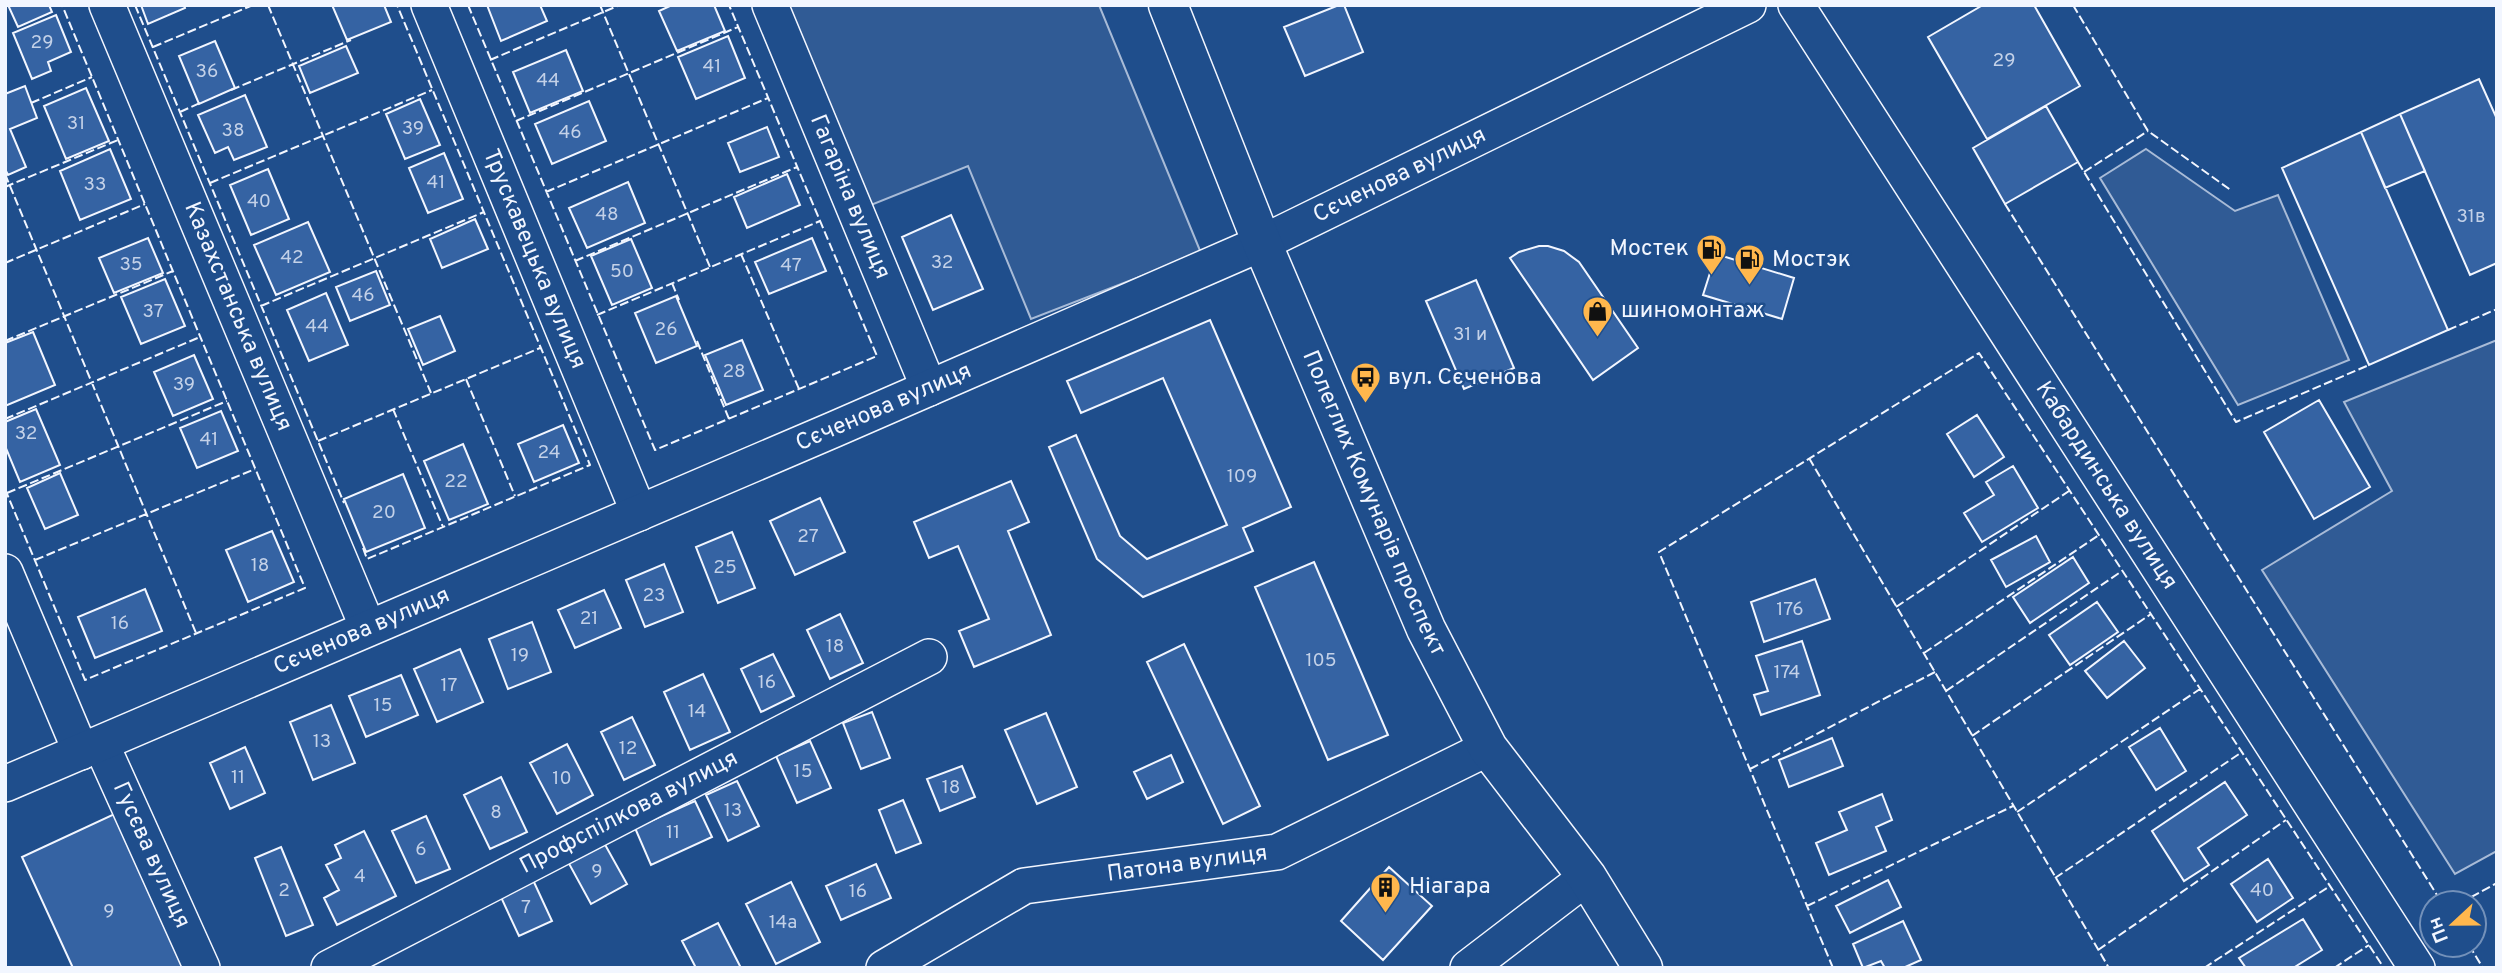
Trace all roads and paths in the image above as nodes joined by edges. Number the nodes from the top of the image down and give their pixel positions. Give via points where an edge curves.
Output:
1 (107, 5) edge
2 (429, 5) edge
3 (770, 5) edge
4 (1168, 5) edge
5 (1748, 5) edge
6 (1796, 5) edge
7 (1262, 243) junction
8 (929, 388) junction
9 (639, 513) junction
10 (5, 572) edge
11 (368, 628) junction
12 (929, 657) dead end
13 (91, 748) junction
14 (1488, 748) junction
15 (5, 784) edge
16 (1587, 877) junction
17 (202, 968) edge
18 (329, 968) edge
19 (884, 968) edge
20 (1468, 968) edge
21 (1643, 968) edge
22 (2417, 968) edge

1 - 11 street, Казахстанська вулиця
2 - 9 street, Трускавецька вулиця
3 - 8 street, Гагаріна вулиця
4 - 7 main road, Полеглих Комунарів проспект
5 - 7 street, Сєченова вулиця
6 - 22 street, Кабардинська вулиця
7 - 8 street, Сєченова вулиця
7 - 14 main road, Полеглих Комунарів проспект via 1426,629
8 - 9 street, Сєченова вулиця
9 - 11 street, Сєченова вулиця
10 - 13 street, Гусєва вулиця
11 - 13 street, Сєченова вулиця
12 - 18 street, Профспілкова вулиця
13 - 15 street, Сєченова вулиця
13 - 17 street, Гусєва вулиця
14 - 16 main road, Полеглих Комунарів проспект
14 - 19 street, Патона вулиця via 1277,852 1024,886
16 - 20 street
16 - 21 main road, Полеглих Комунарів проспект

